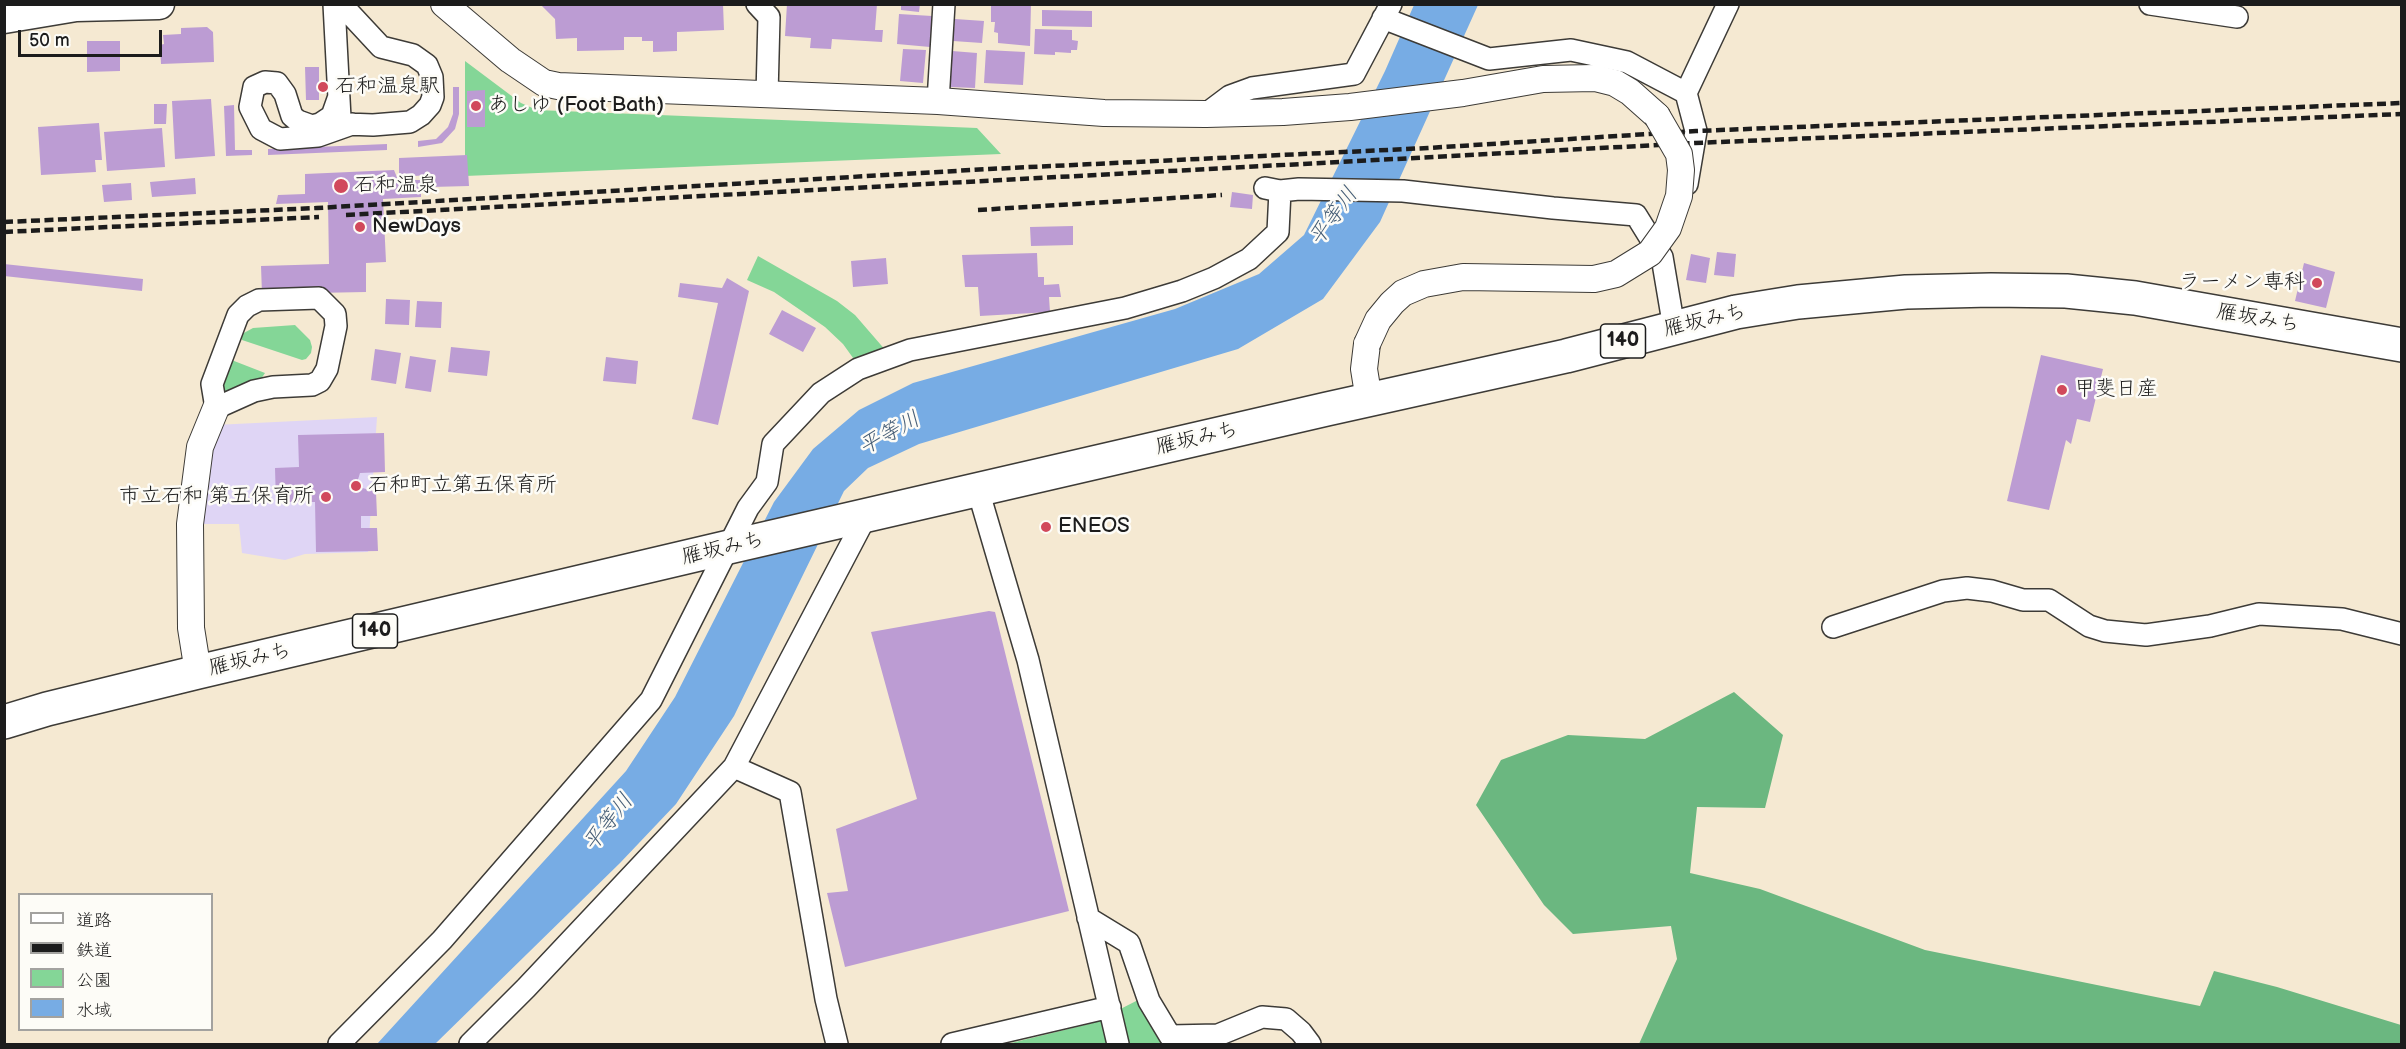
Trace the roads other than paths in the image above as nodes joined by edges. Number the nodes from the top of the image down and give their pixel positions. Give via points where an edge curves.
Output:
1 (159, 4) edge
2 (334, 4) edge
3 (341, 4) edge
4 (444, 4) edge
5 (758, 4) edge
6 (944, 4) edge
7 (1728, 4) edge
8 (2150, 4) edge
9 (153, 5) edge
10 (1390, 16) edge
11 (2237, 17) dead end
12 (4, 18) edge
13 (1686, 93) junction
14 (766, 95) junction
15 (338, 98) junction
16 (938, 101) junction
17 (1206, 114) junction
18 (352, 124) junction
19 (1662, 257) junction
20 (1674, 328) junction
21 (2402, 345) edge
22 (1369, 399) junction
23 (216, 408) junction
24 (978, 490) junction
25 (860, 517) junction
26 (738, 545) junction
27 (1833, 627) dead end
28 (2402, 634) edge
29 (198, 672) junction
30 (4, 722) edge
31 (734, 768) junction
32 (1088, 918) junction
33 (1110, 1006) junction
34 (339, 1044) edge
35 (470, 1044) edge
36 (837, 1044) edge
37 (952, 1044) edge
38 (1118, 1044) edge
39 (1310, 1044) edge

1 - 9 main road
2 - 15 street
3 - 18 street via 381,47 413,55 427,65 433,85 432,102 416,119 393,124
4 - 14 street via 510,60 544,83 580,88
5 - 14 street via 769,17
6 - 16 street
7 - 13 street
8 - 11 street
9 - 12 main road via 76,6
10 - 13 street via 1489,59 1571,50 1627,62
10 - 17 street via 1354,74 1252,88 1230,96
13 - 19 street via 1695,143 1677,229
14 - 16 street
15 - 18 street via 339,118
15 - 18 street via 332,116 312,126 292,116 277,83 265,82 254,87 250,107 261,129 280,139 318,136
16 - 17 street via 1104,113
17 - 22 street, bridge via 1350,107 1543,79 1595,78 1630,92 1657,116 1679,154 1679,196 1668,228 1650,253 1616,274 1594,279 1463,277 1424,284 1403,293 1378,320 1367,344 1364,369
19 - 20 street
19 - 26 street via 1636,215 1403,191 1281,189 1278,232 1249,258 1214,278 1125,308 910,350 858,369 821,393 773,444 767,482 748,508
20 - 21 highway, 雁坂みち / 140 via 1736,312 1848,296 2055,291 2135,298
20 - 22 highway, 雁坂みち / 140
22 - 24 highway, 雁坂みち / 140
23 - 23 street via 212,384 238,315 247,306 259,300 319,298 329,306 335,314 336,326 327,369 320,381 254,391
23 - 29 street via 200,447 190,524 191,628
24 - 25 highway, 雁坂みち / 140
24 - 32 street via 1028,660
25 - 26 highway, 雁坂みち / 140
25 - 31 street
26 - 29 highway, 雁坂みち / 140
26 - 34 street via 651,700 442,940
27 - 28 street via 1943,591 1967,588 2023,600 2049,600 2089,626 2104,631 2146,635 2259,614 2342,619
29 - 30 highway, 雁坂みち / 140
31 - 35 street
31 - 36 street via 790,792
32 - 33 street
32 - 39 street via 1129,943 1149,1001 1170,1036 1218,1035 1262,1017 1287,1019
33 - 37 street
33 - 38 street

